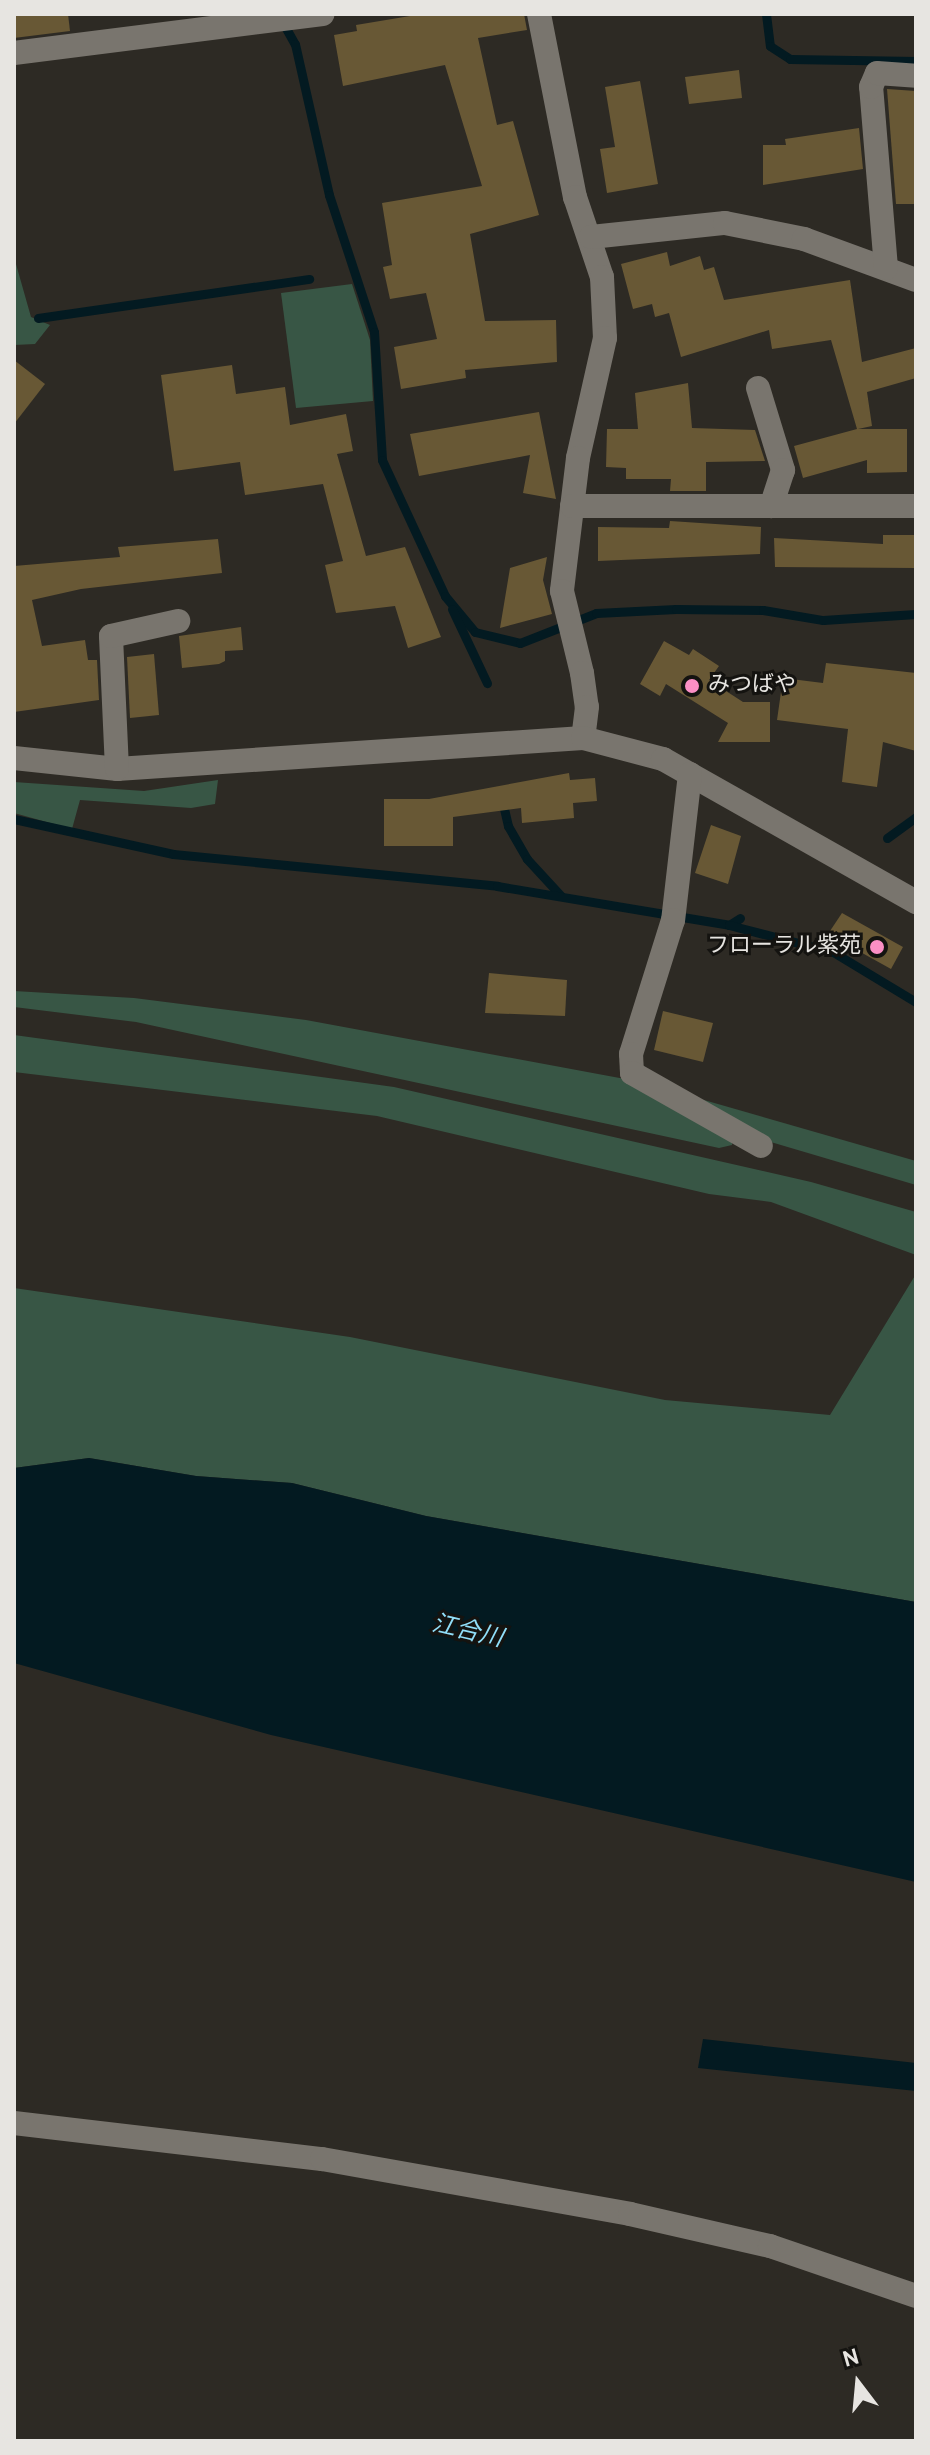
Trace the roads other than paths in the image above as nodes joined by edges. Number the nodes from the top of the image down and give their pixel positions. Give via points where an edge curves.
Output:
1 (323, 14) edge
2 (539, 14) edge
3 (151, 24) edge
4 (14, 53) edge
5 (916, 76) edge
6 (591, 237) junction
7 (886, 268) junction
8 (916, 280) edge
9 (758, 388) dead end
10 (572, 506) junction
11 (771, 506) junction
12 (916, 506) edge
13 (178, 621) dead end
14 (583, 738) junction
15 (14, 758) edge
16 (117, 769) junction
17 (690, 774) junction
18 (916, 902) edge
19 (761, 1146) dead end
20 (14, 2123) edge
21 (916, 2296) edge

1 - 3 street
2 - 6 street via 570,172
3 - 4 street
5 - 7 street via 877,73 871,87
6 - 7 street via 725,223 804,239
6 - 10 street via 602,277 605,338
7 - 8 street
9 - 11 street via 783,470
10 - 11 street
10 - 14 street via 564,600 587,707
11 - 12 street
13 - 16 street via 111,636
14 - 16 street
14 - 17 street via 663,759
15 - 16 street
17 - 18 street
17 - 19 street via 673,920 631,1054 632,1073
20 - 21 street via 322,2159 630,2214 770,2246

